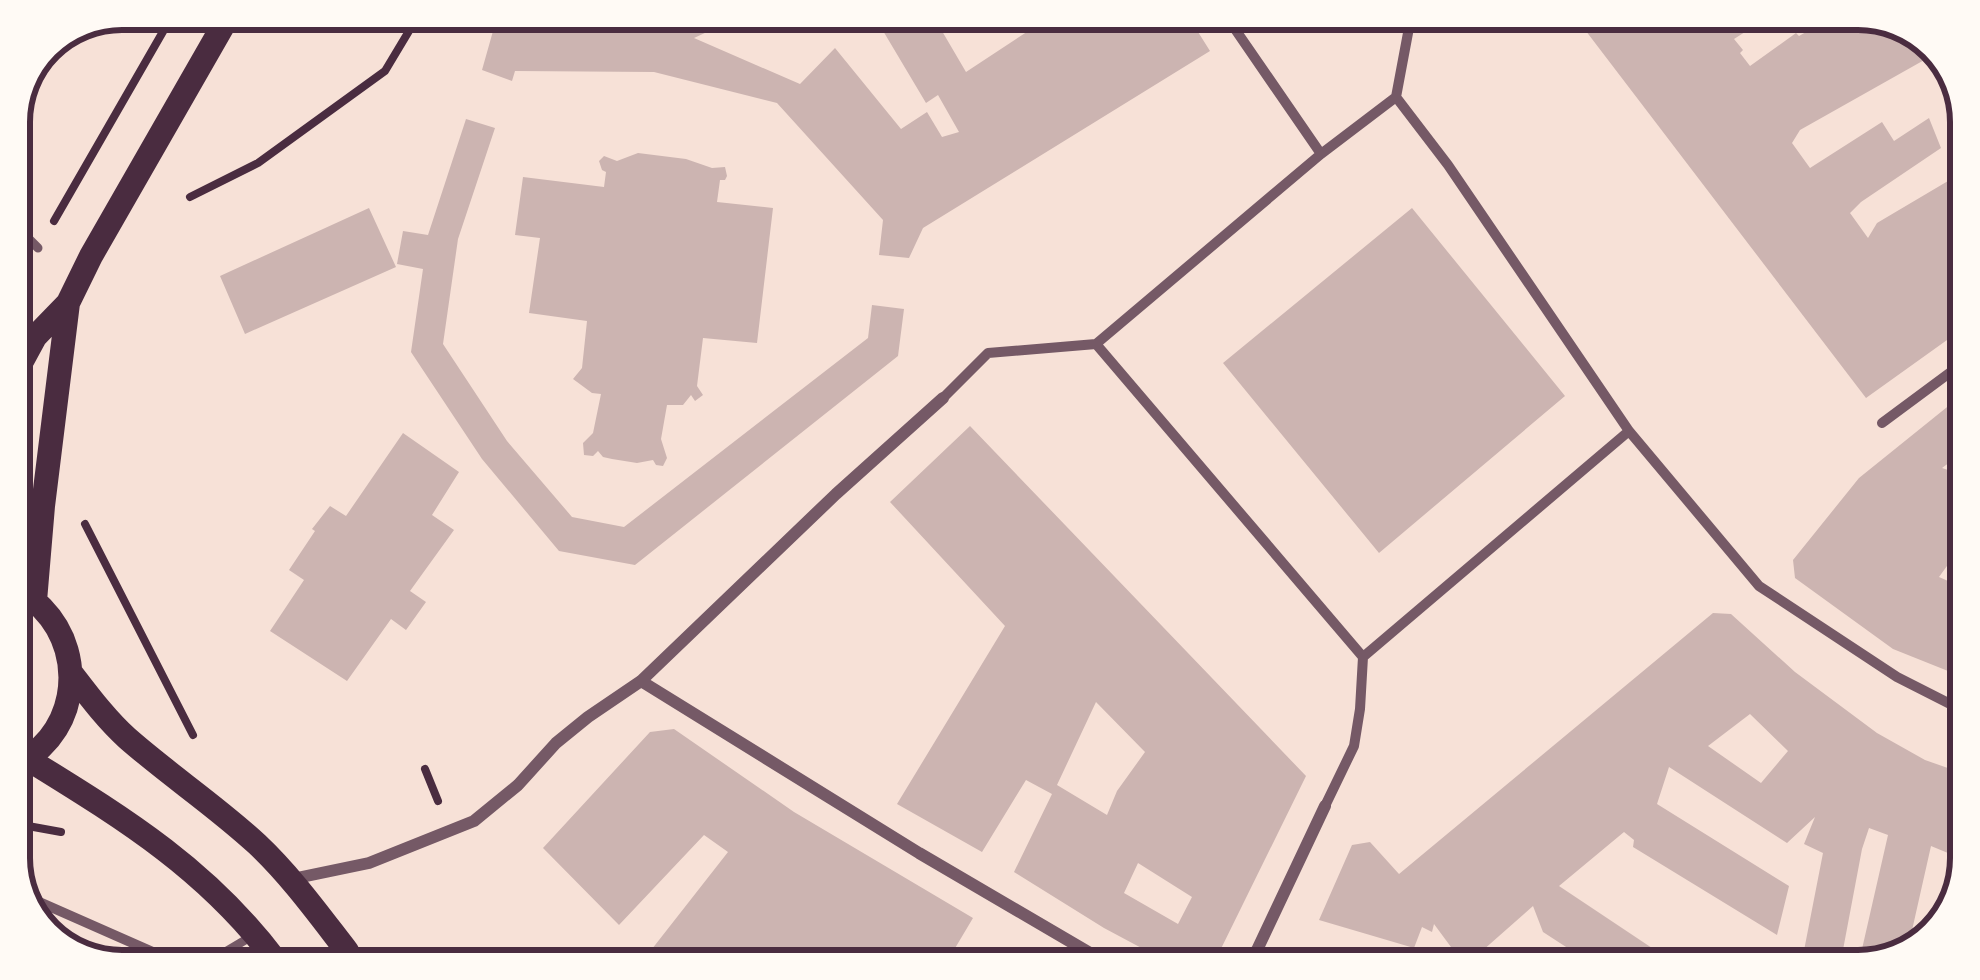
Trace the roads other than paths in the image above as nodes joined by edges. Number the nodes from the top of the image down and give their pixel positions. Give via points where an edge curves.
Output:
1 (221, 30) edge
2 (1235, 30) edge
3 (1409, 30) edge
4 (1396, 97) junction
5 (1321, 154) junction
6 (30, 240) edge
7 (38, 248) dead end
8 (68, 303) junction
9 (1096, 344) junction
10 (30, 346) edge
11 (1950, 373) edge
12 (943, 398) joint
13 (1882, 423) dead end
14 (1629, 431) junction
15 (30, 598) edge
16 (35, 601) junction
17 (1363, 657) junction
18 (72, 674) junction
19 (641, 681) junction
20 (1950, 704) edge
21 (30, 754) edge
22 (30, 769) edge
23 (1325, 806) joint
24 (291, 880) junction
25 (43, 904) edge
26 (255, 934) junction
27 (148, 950) edge
28 (228, 950) edge
29 (267, 950) edge
30 (346, 950) edge
31 (1085, 950) edge
32 (1256, 950) edge

1 - 8 main road
2 - 5 street
3 - 4 street
4 - 5 street
4 - 14 street
5 - 9 street
6 - 7 lane
8 - 10 main road
8 - 16 main road
9 - 12 street via 988,353
9 - 17 street
11 - 13 street
12 - 19 street
14 - 17 street
14 - 20 street via 1759,586
15 - 16 main road
16 - 18 main road via 61,634
17 - 23 street via 1354,746
18 - 21 main road via 64,715
18 - 24 main road via 125,736
19 - 24 street via 572,730 474,821 370,863
19 - 31 street
22 - 26 main road via 134,825
23 - 32 street
24 - 30 main road
25 - 27 street
26 - 28 lane
26 - 29 main road

